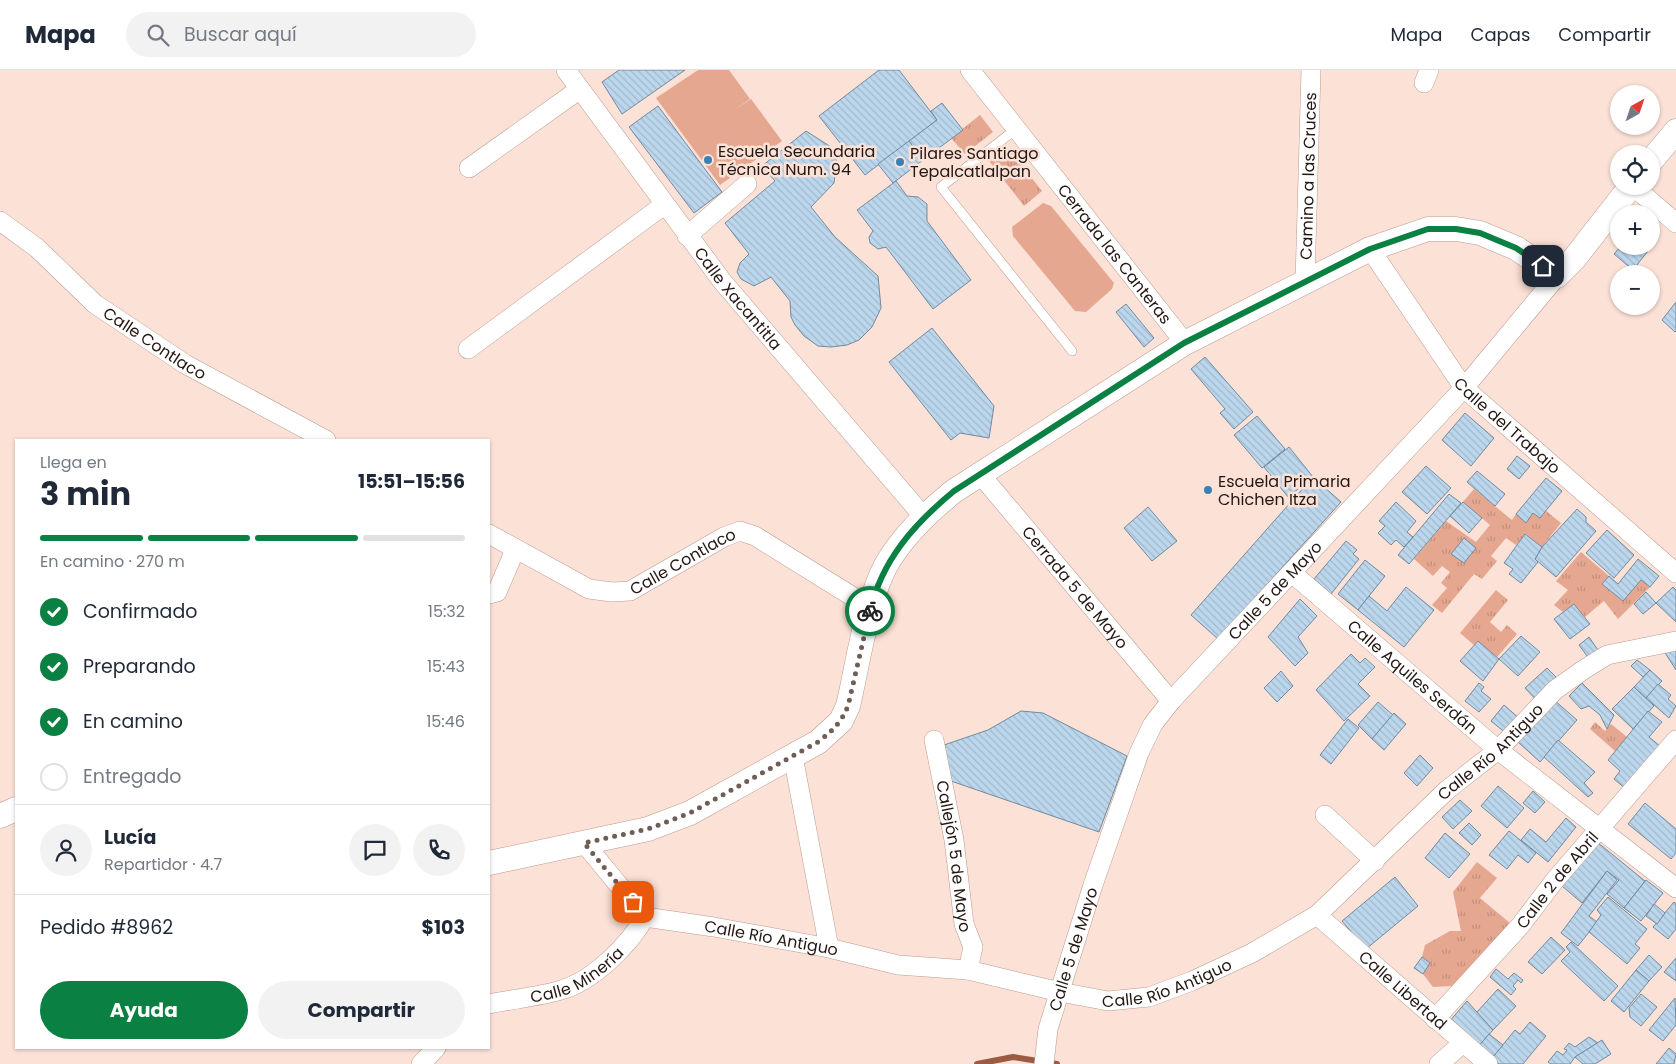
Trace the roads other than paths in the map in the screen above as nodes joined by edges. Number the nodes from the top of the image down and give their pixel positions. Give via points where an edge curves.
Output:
1 (566, 70) edge
2 (970, 70) edge
3 (1311, 70) edge
4 (580, 89) junction
5 (1016, 129) junction
6 (1676, 131) edge
7 (1660, 150) edge
8 (469, 168) dead end
9 (747, 184) dead end
10 (1625, 195) edge
11 (1643, 195) edge
12 (664, 205) junction
13 (0, 221) edge
14 (1676, 223) edge
15 (687, 236) junction
16 (1370, 249) junction
17 (1557, 276) junction
18 (1306, 282) junction
19 (1184, 343) junction
20 (468, 349) dead end
21 (1072, 351) dead end
22 (1464, 388) junction
23 (324, 439) edge
24 (980, 474) junction
25 (923, 516) junction
26 (490, 535) edge
27 (514, 550) junction
28 (1292, 573) junction
29 (1676, 573) edge
30 (490, 594) edge
31 (871, 608) junction
32 (1676, 641) edge
33 (1171, 701) junction
34 (934, 740) dead end
35 (1676, 740) edge
36 (1498, 750) junction
37 (793, 756) junction
38 (15, 809) edge
39 (1325, 815) dead end
40 (0, 816) edge
41 (1599, 828) junction
42 (584, 843) junction
43 (1375, 861) junction
44 (490, 863) edge
45 (1676, 888) edge
46 (1317, 915) junction
47 (645, 917) junction
48 (829, 948) junction
49 (968, 970) junction
50 (1060, 992) junction
51 (490, 1004) edge
52 (1435, 1019) junction
53 (1462, 1043) junction
54 (435, 1049) edge
55 (421, 1064) edge
56 (1044, 1064) edge
57 (1438, 1064) edge
58 (1488, 1064) edge

1 - 4 street, Calle Xacantitla
2 - 5 street, Cerrada las Canteras
3 - 18 street, Camino a las Cruces
4 - 8 street
4 - 12 street, Calle Xacantitla
5 - 19 street, Cerrada las Canteras
5 - 21 lane via 940,187
6 - 7 street
9 - 15 street
10 - 17 street, Calle 5 de Mayo
11 - 14 street
12 - 15 street, Calle Xacantitla
12 - 20 street
13 - 23 street, Calle Contlaco via 37,248 103,310 185,364
15 - 25 street, Calle Xacantitla
16 - 17 street via 1428,229 1456,229 1480,233 1516,248
16 - 18 street
16 - 22 street, Calle del Trabajo
17 - 22 street, Calle 5 de Mayo
18 - 19 street
19 - 24 street
22 - 28 street, Calle 5 de Mayo
22 - 29 street, Calle del Trabajo
24 - 25 street
24 - 33 street, Cerrada 5 de Mayo
25 - 31 street via 889,560 876,586
26 - 27 street, Calle Contlaco
27 - 30 street via 497,592
27 - 31 street, Calle Contlaco via 589,590 630,591 740,531 755,536
28 - 33 street, Calle 5 de Mayo
28 - 36 street, Calle Aquiles Serdán
31 - 37 street via 848,706 841,721 818,742
32 - 36 street, Calle Río Antiguo via 1607,655 1555,690
33 - 50 street, Calle 5 de Mayo via 1153,724 1139,753
34 - 49 street, Callejón 5 de Mayo via 954,840 964,924 973,947
35 - 41 street, Calle 2 de Abril
36 - 41 street, Calle Aquiles Serdán
36 - 43 street, Calle Río Antiguo via 1447,790
37 - 42 street via 690,813 648,829
37 - 48 street
38 - 40 street
39 - 43 street
41 - 45 street, Calle Aquiles Serdán
41 - 52 street, Calle 2 de Abril via 1520,926
42 - 44 street
42 - 47 street
43 - 46 street, Calle Río Antiguo
46 - 50 street, Calle Río Antiguo via 1252,953 1149,997 1108,1000
46 - 52 street, Calle Libertad
47 - 48 street, Calle Río Antiguo
47 - 51 street, Calle Minería via 635,934 590,975 563,990
48 - 49 street, Calle Río Antiguo via 898,965
49 - 50 street, Calle Río Antiguo
50 - 56 street, Calle 5 de Mayo via 1048,1029
52 - 53 street, Calle Libertad
53 - 57 street
53 - 58 street, Calle Libertad
54 - 55 street

